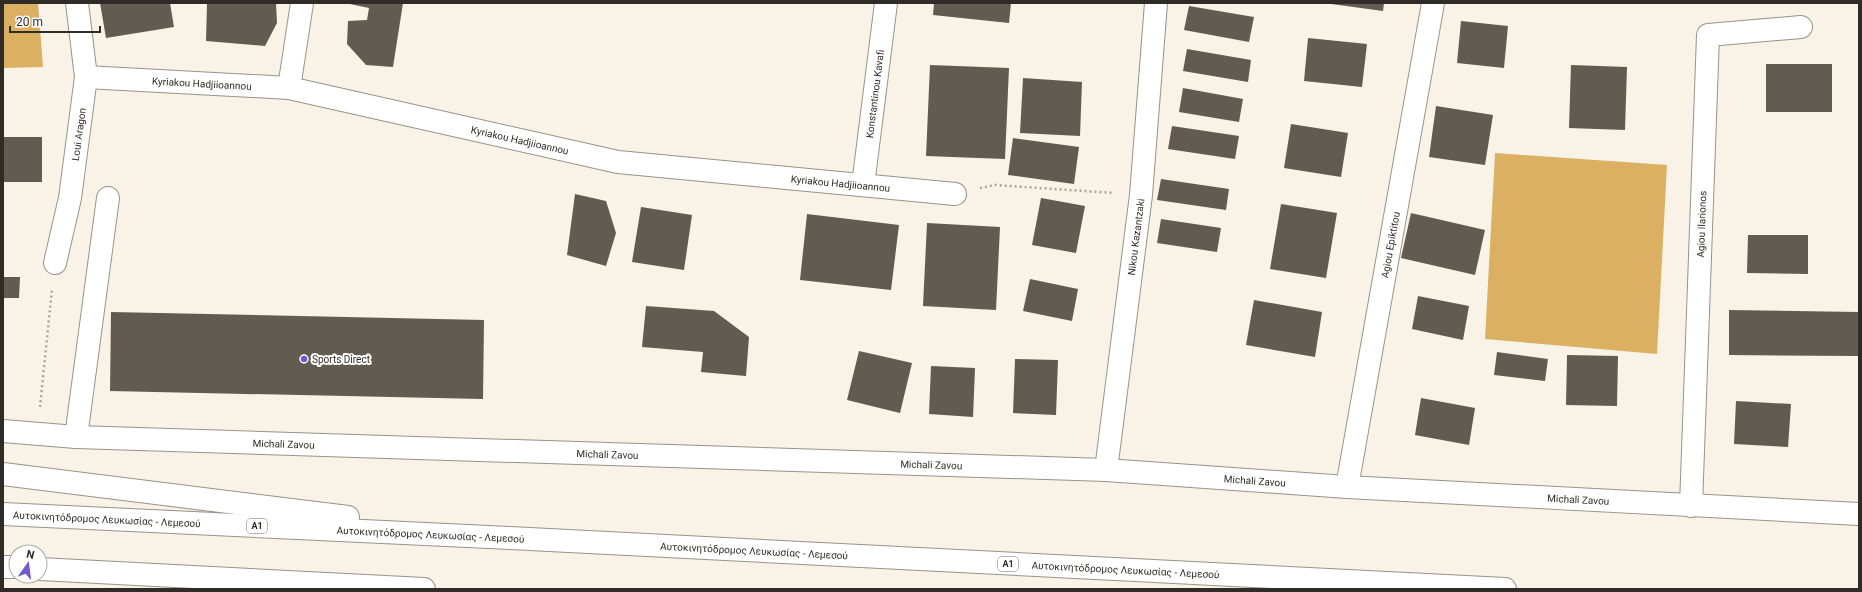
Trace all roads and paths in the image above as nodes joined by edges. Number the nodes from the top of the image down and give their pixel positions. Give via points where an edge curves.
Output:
1 (77, 3) edge
2 (302, 3) edge
3 (886, 3) edge
4 (1156, 3) edge
5 (1433, 3) edge
6 (1801, 27) dead end
7 (86, 77) junction
8 (289, 88) junction
9 (863, 185) junction
10 (955, 194) joint
11 (1141, 194) junction
12 (108, 198) dead end
13 (55, 263) joint
14 (3, 431) edge
15 (38, 434) junction
16 (76, 437) junction
17 (1106, 470) junction
18 (3, 474) edge
19 (1347, 487) junction
20 (1691, 506) junction
21 (3, 514) edge
22 (1859, 514) edge
23 (510, 538) junction
24 (48, 569) edge
25 (424, 589) edge
26 (1505, 589) edge

1 - 7 main road, Loui Aragon
2 - 8 main road
3 - 9 main road, Konstantinou Kavafi
4 - 11 main road, Nikou Kazantzaki
5 - 19 main road, Agiou Epiktitou
6 - 20 main road, Agiou Ilarionos via 1708,35
7 - 8 main road, Kyriakou Hadjiioannou
7 - 13 main road, Loui Aragon via 70,198
8 - 9 main road, Kyriakou Hadjiioannou via 618,162
9 - 10 main road, Kyriakou Hadjiioannou
10 - 11 path via 995,185
11 - 17 main road, Nikou Kazantzaki
12 - 16 main road
13 - 15 path
14 - 15 main road, Michali Zavou
15 - 16 main road, Michali Zavou
16 - 17 main road, Michali Zavou
17 - 19 main road, Michali Zavou
18 - 23 main road
19 - 20 main road, Michali Zavou
20 - 22 main road, Michali Zavou
21 - 23 main road, Αυτοκινητόδρομος Λευκωσίας - Λεμεσού / A1
23 - 26 main road, Αυτοκινητόδρομος Λευκωσίας - Λεμεσού / A1
24 - 25 main road

